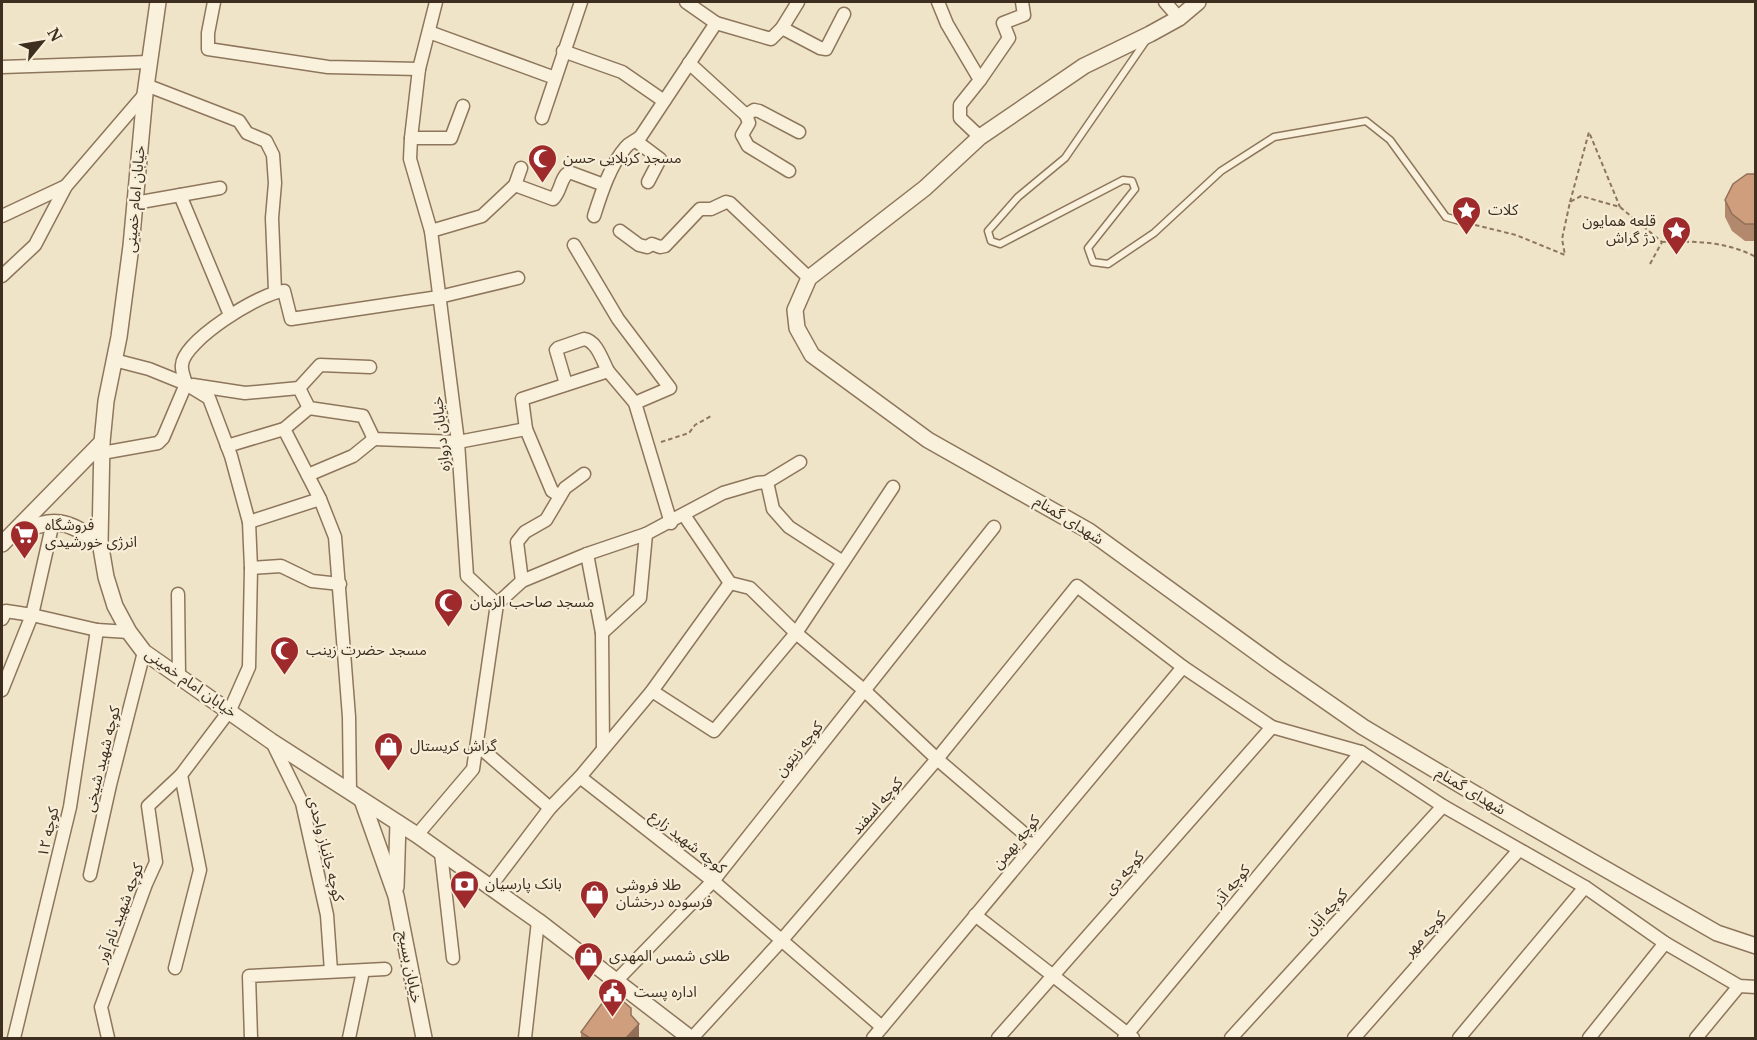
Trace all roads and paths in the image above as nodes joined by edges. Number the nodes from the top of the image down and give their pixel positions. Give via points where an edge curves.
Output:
1 (158, 2) edge
2 (214, 2) edge
3 (436, 2) edge
4 (581, 2) edge
5 (686, 2) edge
6 (798, 2) edge
7 (938, 2) edge
8 (1022, 2) edge
9 (1165, 2) edge
10 (1198, 2) edge
11 (844, 14) dead end
12 (1179, 18) junction
13 (716, 23) junction
14 (782, 28) junction
15 (429, 32) junction
16 (1150, 34) junction
17 (563, 51) junction
18 (149, 62) junction
19 (689, 63) junction
20 (2, 67) edge
21 (419, 69) junction
22 (555, 78) junction
23 (980, 80) junction
24 (145, 90) junction
25 (664, 101) junction
26 (463, 106) dead end
27 (746, 115) junction
28 (542, 118) dead end
29 (799, 132) dead end
30 (980, 137) junction
31 (411, 138) junction
32 (636, 141) junction
33 (521, 168) dead end
34 (789, 171) dead end
35 (648, 183) dead end
36 (515, 185) junction
37 (604, 185) junction
38 (66, 186) junction
39 (220, 188) dead end
40 (180, 195) junction
41 (1570, 202) junction
42 (135, 203) junction
43 (1620, 207) junction
44 (2, 216) edge
45 (594, 216) dead end
46 (1467, 223) joint
47 (431, 231) junction
48 (620, 231) dead end
49 (1662, 242) junction
50 (574, 245) dead end
51 (1755, 257) edge
52 (1650, 264) dead end
53 (2, 276) edge
54 (518, 278) dead end
55 (809, 278) junction
56 (275, 291) junction
57 (439, 297) junction
58 (230, 315) junction
59 (114, 360) junction
60 (370, 367) dead end
61 (608, 371) junction
62 (186, 384) junction
63 (566, 384) junction
64 (300, 388) junction
65 (635, 403) junction
66 (309, 408) junction
67 (713, 415) dead end
68 (284, 429) junction
69 (526, 429) junction
70 (374, 439) junction
71 (458, 442) junction
72 (227, 446) junction
73 (647, 446) junction
74 (102, 448) junction
75 (800, 462) dead end
76 (584, 474) dead end
77 (308, 475) junction
78 (767, 482) junction
79 (893, 487) dead end
80 (560, 496) junction
81 (320, 499) junction
82 (684, 515) junction
83 (53, 522) junction
84 (249, 522) junction
85 (671, 523) junction
86 (994, 527) dead end
87 (646, 534) junction
88 (4, 542) edge
89 (100, 542) junction
90 (587, 554) junction
91 (843, 562) junction
92 (251, 568) junction
93 (522, 581) junction
94 (730, 583) junction
95 (340, 584) junction
96 (178, 594) dead end
97 (496, 604) junction
98 (32, 615) junction
99 (2, 619) edge
100 (97, 630) junction
101 (129, 632) junction
102 (602, 633) junction
103 (796, 633) junction
104 (144, 652) junction
105 (1183, 666) junction
106 (179, 676) junction
107 (2, 690) edge
108 (652, 691) junction
109 (865, 691) junction
110 (230, 710) junction
111 (1272, 727) junction
112 (271, 741) junction
113 (477, 745) junction
114 (603, 747) junction
115 (1361, 752) junction
116 (937, 759) junction
117 (181, 775) junction
118 (580, 777) junction
119 (356, 796) junction
120 (1443, 806) junction
121 (550, 808) junction
122 (398, 823) junction
123 (417, 835) junction
124 (1035, 843) junction
125 (1520, 850) junction
126 (441, 853) junction
127 (90, 874) dead end
128 (713, 881) junction
129 (490, 887) junction
130 (1585, 887) junction
131 (396, 896) junction
132 (975, 915) junction
133 (538, 921) junction
134 (781, 941) junction
135 (1665, 943) junction
136 (1755, 946) edge
137 (453, 958) dead end
138 (175, 968) dead end
139 (385, 969) dead end
140 (330, 971) junction
141 (363, 971) junction
142 (1053, 975) junction
143 (617, 980) junction
144 (1739, 986) junction
145 (1755, 987) edge
146 (882, 1027) junction
147 (421, 1037) edge
148 (1129, 1037) edge
149 (14, 1038) edge
150 (108, 1038) edge
151 (247, 1038) edge
152 (349, 1038) edge
153 (525, 1038) edge
154 (691, 1038) edge
155 (873, 1038) edge
156 (998, 1038) edge
157 (1231, 1038) edge
158 (1354, 1038) edge
159 (1459, 1038) edge
160 (1589, 1038) edge
161 (1696, 1038) edge

1 - 18 street, خیابان امام خمینی
2 - 21 street via 208,49 328,67
3 - 15 street, خیابان دروازه
4 - 17 street
5 - 13 street
6 - 14 street
7 - 23 street
8 - 23 street via 1024,15 1004,23 1009,38
9 - 12 street
10 - 12 street, شهدای گمنام
11 - 14 street via 826,49
12 - 16 street, شهدای گمنام
13 - 14 street via 771,39
13 - 19 street
15 - 21 street, خیابان دروازه
15 - 22 street
16 - 30 street, شهدای گمنام via 1084,66
16 - 46 lane via 1065,158 1018,197 988,231 991,241 1000,244 1123,180 1132,181 1135,189 1088,248 1093,262 1108,264 1154,233 1221,171 1274,137 1366,121 1390,140 1446,217
17 - 22 street
17 - 25 street via 622,72
18 - 20 street
18 - 24 street, خیابان امام خمینی
19 - 25 street
19 - 27 street
21 - 31 street, خیابان دروازه
22 - 28 street
23 - 30 street via 960,105 960,118
24 - 38 street
24 - 42 street, خیابان امام خمینی
24 - 56 street via 239,121 247,134 266,141 273,155 275,183
25 - 32 street
26 - 31 street via 451,138
27 - 29 street via 759,111
27 - 34 street via 749,123 742,135 744,141
30 - 55 street, شهدای گمنام via 925,188
31 - 47 street, خیابان دروازه via 410,159
32 - 35 street via 660,159
32 - 37 street via 625,147
33 - 36 street
36 - 37 street via 553,199 569,172
36 - 47 street via 478,218
37 - 45 street
38 - 44 street
38 - 53 street via 35,245
39 - 40 street
40 - 42 street
40 - 58 street
41 - 43 path via 1581,196
41 - 43 path via 1590,132
41 - 46 path via 1562,239 1564,255 1516,235
42 - 59 street, خیابان امام خمینی
43 - 49 path
47 - 57 street, خیابان دروازه
48 - 55 street via 639,245 666,246 700,209 726,202
49 - 51 path via 1699,241 1739,248
49 - 52 path
50 - 65 street via 618,319 670,388
54 - 57 street
55 - 136 street, شهدای گمنام via 795,310 797,328 812,355 928,440 1089,531 1363,727 1717,933
56 - 57 street via 284,291 291,319
56 - 58 street
57 - 71 street, خیابان دروازه
58 - 62 street via 188,351 182,365
59 - 62 street
59 - 74 street, خیابان امام خمینی
60 - 64 street via 320,365
61 - 63 street
61 - 63 street via 593,343 584,339 556,350
61 - 65 street
62 - 64 street via 245,393
62 - 72 street, کوچه شهید نام آور via 209,398
62 - 74 street via 158,443
63 - 69 street via 522,399
64 - 66 street
65 - 73 street
66 - 68 street
66 - 70 street via 363,416
67 - 73 path via 689,433
68 - 72 street
68 - 77 street
69 - 71 street
69 - 80 street via 552,491
70 - 71 street
70 - 77 street via 353,456
71 - 97 street, خیابان دروازه via 467,576
72 - 84 street, کوچه شهید نام آور
73 - 85 street
74 - 88 street
74 - 89 street, خیابان امام خمینی
75 - 78 street
76 - 80 street
77 - 81 street
78 - 82 street via 723,493
78 - 91 street via 773,509 789,527
79 - 91 street
80 - 93 street via 546,520 525,532 517,542
81 - 84 street
81 - 95 street via 335,537
82 - 85 street
82 - 94 street
83 - 88 street via 38,524
83 - 89 street via 74,526
83 - 98 street
84 - 92 street, کوچه شهید نام آور
85 - 87 street
86 - 109 street, کوچه زیتون
87 - 90 street
87 - 102 street via 640,598
89 - 101 street, خیابان امام خمینی via 115,606
90 - 93 street
90 - 102 street
91 - 103 street
92 - 95 street via 281,566 312,581
92 - 110 street, کوچه شهید نام آور via 249,667
93 - 97 street
94 - 103 street via 750,588
94 - 108 street
95 - 119 street
96 - 106 street
97 - 113 street
98 - 99 street via 6,611
98 - 100 street
98 - 107 street
100 - 101 street
100 - 149 street, کوچه ۱۲ via 70,807
101 - 104 street, خیابان امام خمینی
102 - 114 street
103 - 108 street via 714,731
103 - 109 street
104 - 106 street, خیابان امام خمینی
104 - 127 street, کوچه شهید شیخی
105 - 111 street
105 - 116 street, کوچه اسفند via 1077,585
105 - 124 street, کوچه بهمن
106 - 110 street, خیابان امام خمینی
108 - 114 street
109 - 116 street
109 - 128 street, کوچه زیتون
110 - 112 street, خیابان امام خمینی
110 - 117 street, کوچه شهید نام آور
111 - 115 street
111 - 142 street, کوچه دی
112 - 119 street, خیابان امام خمینی
112 - 140 street, کوچه جانباز واحدی via 302,803 327,915
113 - 121 street
113 - 123 street via 473,769
114 - 118 street
115 - 120 street
115 - 148 street, کوچه آذر
116 - 124 street
116 - 134 street, کوچه اسفند
117 - 138 street via 200,870
117 - 150 street, کوچه شهید نام آور via 148,806 156,862 101,1007
118 - 121 street
118 - 128 street, کوچه شهید زارع
119 - 122 street, خیابان امام خمینی
119 - 131 street, خیابان بسیج
120 - 125 street
120 - 157 street, کوچه آبان
121 - 129 street
122 - 123 street, خیابان امام خمینی
122 - 131 street, خیابان بسیج
123 - 126 street, خیابان امام خمینی
124 - 132 street, کوچه بهمن
125 - 130 street
125 - 158 street, کوچه مهر
126 - 129 street, خیابان امام خمینی
126 - 137 street
128 - 134 street, کوچه شهید زارع
128 - 143 street, کوچه زیتون
129 - 133 street, خیابان امام خمینی
130 - 135 street
130 - 159 street
131 - 147 street, خیابان بسیج
132 - 142 street
132 - 146 street, کوچه بهمن
133 - 143 street, خیابان امام خمینی
133 - 153 street
134 - 146 street, کوچه شهید زارع
134 - 154 street, کوچه اسفند
135 - 144 street
135 - 160 street
139 - 141 street
140 - 141 street
140 - 151 street via 249,976
141 - 152 street
142 - 148 street
142 - 156 street, کوچه دی
143 - 154 street, خیابان امام خمینی
144 - 145 street
144 - 161 street
146 - 155 street, کوچه بهمن

